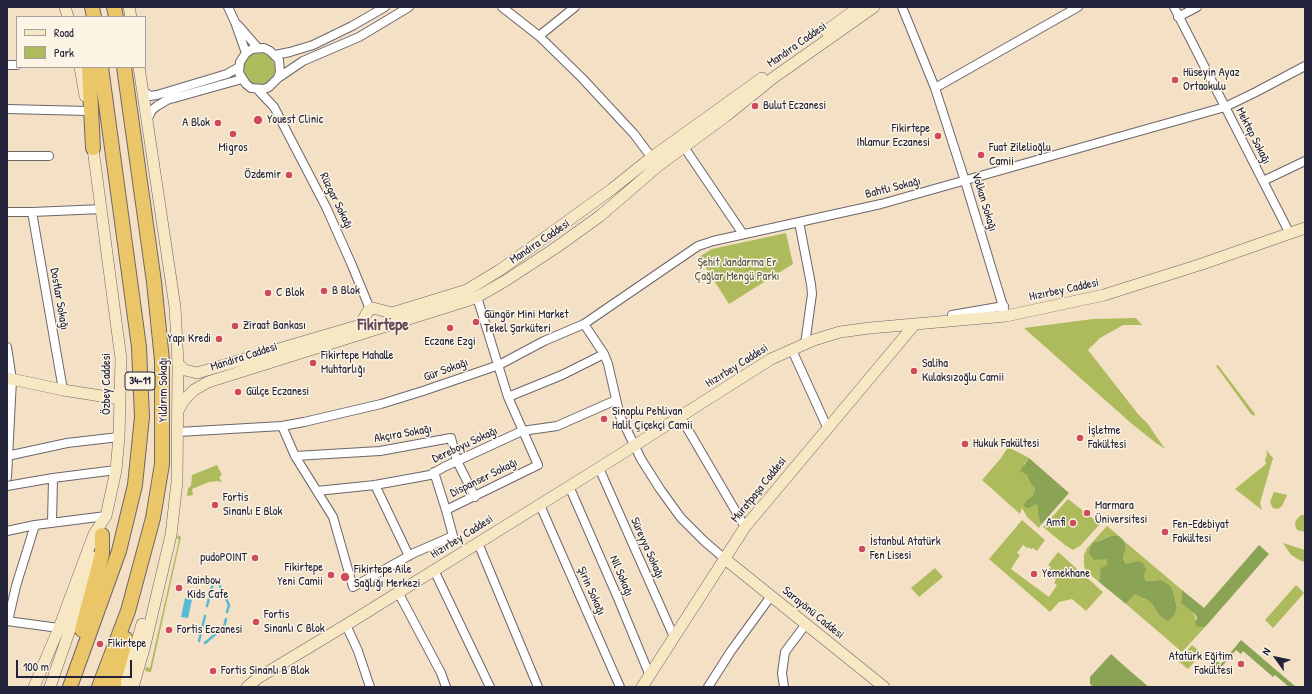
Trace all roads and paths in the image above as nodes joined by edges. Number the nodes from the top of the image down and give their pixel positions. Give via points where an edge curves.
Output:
1 (228, 7) edge
2 (385, 7) edge
3 (409, 7) edge
4 (502, 7) edge
5 (575, 7) edge
6 (859, 7) edge
7 (874, 7) edge
8 (902, 7) edge
9 (1078, 7) edge
10 (1174, 7) edge
11 (1197, 7) edge
12 (1178, 17) junction
13 (235, 22) junction
14 (539, 36) junction
15 (258, 48) junction
16 (246, 53) junction
17 (275, 55) junction
18 (1305, 66) edge
19 (239, 67) junction
20 (80, 68) edge
21 (89, 68) edge
22 (101, 68) edge
23 (124, 68) edge
24 (133, 68) edge
25 (139, 68) edge
26 (278, 78) junction
27 (242, 79) junction
28 (269, 87) junction
29 (935, 88) junction
30 (257, 89) junction
31 (143, 90) junction
32 (274, 106) junction
33 (1225, 107) junction
34 (7, 109) edge
35 (88, 111) junction
36 (147, 120) junction
37 (684, 147) junction
38 (93, 148) junction
39 (7, 156) edge
40 (49, 156) dead end
41 (655, 161) junction
42 (1305, 161) edge
43 (965, 181) junction
44 (1263, 181) junction
45 (102, 209) junction
46 (7, 212) edge
47 (32, 212) junction
48 (799, 222) junction
49 (1305, 228) edge
50 (1289, 232) junction
51 (743, 234) junction
52 (477, 297) junction
53 (382, 311) junction
54 (1005, 311) junction
55 (367, 313) junction
56 (952, 315) dead end
57 (584, 324) junction
58 (913, 326) junction
59 (952, 326) dead end
60 (379, 328) junction
61 (805, 344) junction
62 (7, 347) edge
63 (792, 350) junction
64 (604, 354) junction
65 (162, 360) junction
66 (178, 364) junction
67 (499, 365) junction
68 (9, 379) edge
69 (63, 390) junction
70 (508, 397) junction
71 (120, 399) junction
72 (616, 400) junction
73 (178, 411) junction
74 (680, 416) junction
75 (282, 426) junction
76 (827, 427) junction
77 (522, 431) junction
78 (178, 432) junction
79 (119, 437) junction
80 (635, 445) junction
81 (8, 456) edge
82 (296, 456) junction
83 (457, 461) junction
84 (599, 468) junction
85 (116, 470) junction
86 (434, 472) junction
87 (7, 477) edge
88 (54, 478) junction
89 (375, 485) junction
90 (7, 486) edge
91 (569, 486) junction
92 (317, 491) junction
93 (475, 497) junction
94 (540, 504) junction
95 (446, 510) junction
96 (106, 516) junction
97 (153, 518) junction
98 (52, 523) junction
99 (34, 525) junction
100 (745, 527) junction
101 (7, 531) edge
102 (102, 535) junction
103 (478, 543) junction
104 (409, 556) junction
105 (725, 559) junction
106 (164, 564) junction
107 (434, 570) junction
108 (398, 592) junction
109 (771, 596) junction
110 (8, 621) edge
111 (806, 624) junction
112 (346, 625) junction
113 (59, 628) junction
114 (674, 637) junction
115 (650, 676) junction
116 (34, 687) edge
117 (50, 687) edge
118 (64, 687) edge
119 (70, 687) edge
120 (99, 687) edge
121 (114, 687) edge
122 (124, 687) edge
123 (133, 687) edge
124 (247, 687) edge
125 (370, 687) edge
126 (446, 687) edge
127 (490, 687) edge
128 (538, 687) edge
129 (620, 687) edge
130 (642, 687) edge
131 (708, 687) edge
132 (784, 687) edge
133 (882, 687) edge

1 - 13 street
2 - 17 street via 313,45
3 - 26 street via 359,37 303,61
4 - 14 street
5 - 14 street
6 - 41 main road, Mandıra Caddesi
7 - 37 main road, Mandıra Caddesi via 773,78
8 - 29 street, Volkan Sokağı
9 - 29 street
10 - 12 street, Mektep Sokağı
11 - 12 street
12 - 33 street, Mektep Sokağı
13 - 15 street
13 - 16 street
14 - 41 street via 582,78
15 - 16 street
15 - 17 street
16 - 19 street
17 - 26 street via 280,66
18 - 33 street, Bahtlı Sokağı
19 - 27 street
19 - 31 street via 227,74 157,95 150,96
20 - 35 main road, Özbey Caddesi
21 - 38 highway
22 - 119 highway, 34-11 via 138,347 142,417 135,485 119,551
23 - 65 highway, 34-11 via 154,282
24 - 65 highway via 161,284
25 - 31 main road, Yıldırım Sokağı
26 - 28 street
27 - 30 street via 251,88
27 - 36 street via 167,100 152,110
28 - 30 street
28 - 32 street
29 - 43 street, Volkan Sokağı
30 - 32 street
31 - 36 main road, Yıldırım Sokağı
32 - 55 street, Rüzgar Sokağı via 327,209 351,263
33 - 43 street, Bahtlı Sokağı
33 - 44 street, Mektep Sokağı
34 - 35 street
35 - 38 main road, Özbey Caddesi
36 - 66 main road, Yıldırım Sokağı via 175,307
37 - 41 main road, Mandıra Caddesi
37 - 51 street
38 - 45 main road, Özbey Caddesi
39 - 40 street
41 - 52 main road, Mandıra Caddesi via 594,220
41 - 53 main road, Mandıra Caddesi via 500,270 467,290 392,313
42 - 44 street
43 - 48 street, Bahtlı Sokağı via 881,204
43 - 54 street, Volkan Sokağı
44 - 50 street, Mektep Sokağı
45 - 47 street
45 - 71 main road, Özbey Caddesi via 121,359
46 - 47 street
47 - 69 street, Dostlar Sokağı
48 - 51 street, Bahtlı Sokağı
48 - 61 street via 812,294
49 - 50 main road, Hızırbey Caddesi
50 - 54 main road, Hızırbey Caddesi via 1202,264 1104,295
51 - 57 street, Bahtlı Sokağı via 698,246
52 - 60 main road, Mandıra Caddesi
52 - 67 street
53 - 55 main road, Mandıra Caddesi via 376,308
53 - 60 main road via 386,319
54 - 56 street, Hızırbey Caddesi
54 - 58 main road, Hızırbey Caddesi
55 - 60 main road via 368,326 373,330
55 - 66 main road, Mandıra Caddesi via 360,325 197,373 185,370
57 - 64 street
57 - 67 street, Gür Sokağı via 544,341
58 - 59 street, Hızırbey Caddesi
58 - 61 main road, Hızırbey Caddesi via 840,332
58 - 76 main road, Muratpaşa Caddesi
60 - 73 main road, Mandıra Caddesi via 208,382 194,390
61 - 63 main road, Hızırbey Caddesi
62 - 68 street
63 - 74 main road, Hızırbey Caddesi via 771,359
63 - 76 street
64 - 70 street
64 - 72 street
65 - 97 highway, 34-11 via 162,464
66 - 73 main road, Yıldırım Sokağı
67 - 70 street
67 - 75 street, Gür Sokağı via 381,404
68 - 69 main road
68 - 81 street
69 - 71 main road
70 - 77 street
71 - 79 main road, Özbey Caddesi
72 - 77 street, Dereboyu Sokağı via 557,426
72 - 80 street via 620,416
73 - 78 main road, Yıldırım Sokağı
74 - 80 main road, Hızırbey Caddesi
74 - 100 street
75 - 78 street, Gür Sokağı
75 - 82 street
76 - 100 main road, Muratpaşa Caddesi
77 - 83 street, Dereboyu Sokağı
77 - 93 street, Dispanser Sokağı via 538,465
78 - 106 main road, Yıldırım Sokağı via 177,482
79 - 81 street via 67,443
79 - 85 main road, Özbey Caddesi
80 - 84 main road, Hızırbey Caddesi
80 - 105 street via 657,485 681,518
81 - 87 street
82 - 83 street, Akçıra Sokağı via 380,451 451,438
82 - 92 street
83 - 86 street, Dereboyu Sokağı
83 - 93 street, Akçıra Sokağı
84 - 91 main road, Hızırbey Caddesi
84 - 114 street, Süreyya Sokağı
85 - 88 street
85 - 96 main road, Özbey Caddesi
86 - 89 street, Dereboyu Sokağı via 430,475
86 - 95 street
88 - 90 street
88 - 98 street
89 - 92 street, Dereboyu Sokağı
89 - 104 street
91 - 94 main road, Hızırbey Caddesi
91 - 115 street, Nil Sokağı
92 - 104 street, Dispanser Sokağı via 333,517 353,587
93 - 95 street, Dispanser Sokağı
94 - 103 main road, Hızırbey Caddesi
94 - 129 street, Şirin Sokağı
95 - 104 street, Dispanser Sokağı via 453,536
96 - 98 street
96 - 102 main road
96 - 113 main road, Özbey Caddesi via 94,534
97 - 120 highway, 34-11 via 128,611
97 - 121 highway via 135,609
98 - 99 street
99 - 101 street
99 - 110 street
100 - 105 main road, Muratpaşa Caddesi
102 - 117 main road
102 - 118 highway via 102,554 96,581
103 - 107 main road, Hızırbey Caddesi
103 - 128 street
105 - 109 main road, Sarayönü Caddesi
105 - 114 main road, Muratpaşa Caddesi
106 - 122 main road via 147,607
106 - 123 main road, Yıldırım Sokağı
107 - 108 main road, Hızırbey Caddesi
107 - 127 street
108 - 112 main road, Hızırbey Caddesi
108 - 126 street via 442,673
109 - 111 main road, Sarayönü Caddesi
109 - 131 street
110 - 113 street
111 - 132 street via 785,652 782,672
111 - 133 main road, Sarayönü Caddesi
112 - 124 main road, Hızırbey Caddesi
112 - 125 street
113 - 116 main road, Özbey Caddesi
114 - 115 main road, Muratpaşa Caddesi
115 - 130 main road, Muratpaşa Caddesi

